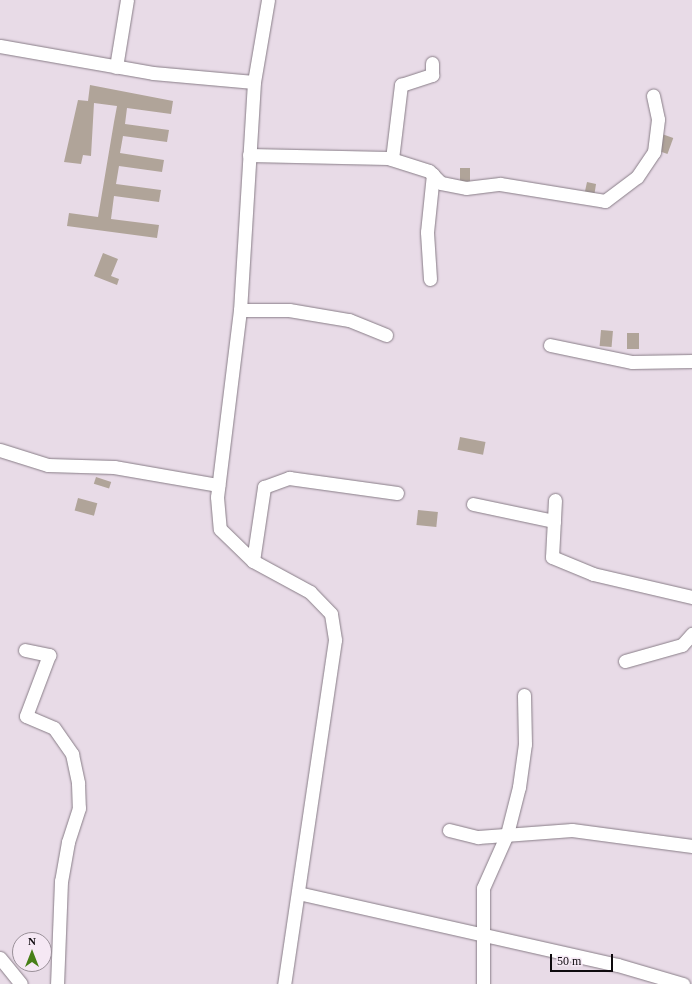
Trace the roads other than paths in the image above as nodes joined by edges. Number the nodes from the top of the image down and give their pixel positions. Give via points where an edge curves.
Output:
1 (127, 0) edge
2 (268, 0) edge
3 (0, 46) edge
4 (432, 64) dead end
5 (116, 67) junction
6 (254, 82) junction
7 (653, 96) dead end
8 (249, 155) junction
9 (392, 159) junction
10 (433, 174) junction
11 (430, 279) dead end
12 (240, 310) junction
13 (386, 335) dead end
14 (550, 346) dead end
15 (692, 361) edge
16 (0, 450) edge
17 (218, 484) junction
18 (396, 493) dead end
19 (555, 500) dead end
20 (474, 504) dead end
21 (554, 521) junction
22 (253, 561) junction
23 (692, 597) edge
24 (692, 634) edge
25 (25, 650) dead end
26 (625, 661) dead end
27 (524, 695) dead end
28 (449, 830) dead end
29 (507, 834) junction
30 (692, 846) edge
31 (298, 893) junction
32 (483, 937) junction
33 (0, 958) edge
34 (21, 984) edge
35 (57, 984) edge
36 (284, 984) edge
37 (483, 984) edge
38 (682, 984) edge

1 - 5 street
2 - 6 street
3 - 5 street
4 - 9 street via 432,75 401,85
5 - 6 street
6 - 8 street
7 - 10 street via 658,119 654,152 637,177 605,201 500,184 466,188 441,183
8 - 9 street
8 - 12 street
9 - 10 street
10 - 11 street via 427,232
12 - 13 street via 257,313 289,310 349,320
12 - 17 street
14 - 15 street via 632,362
16 - 17 street via 48,465 114,467
17 - 22 street via 220,529
18 - 22 street via 289,478 264,487
19 - 21 street
20 - 21 street
21 - 23 street via 552,557 593,574
22 - 31 street via 310,592 331,614 335,640
24 - 26 street via 682,645
25 - 35 street via 50,655 26,716 54,728 72,754 78,783 79,808 68,842 61,881
27 - 29 street via 525,744
28 - 29 street via 478,837
29 - 30 street via 572,830
29 - 32 street via 483,888
31 - 32 street
31 - 36 street
32 - 37 street
32 - 38 street via 618,965
33 - 34 street

